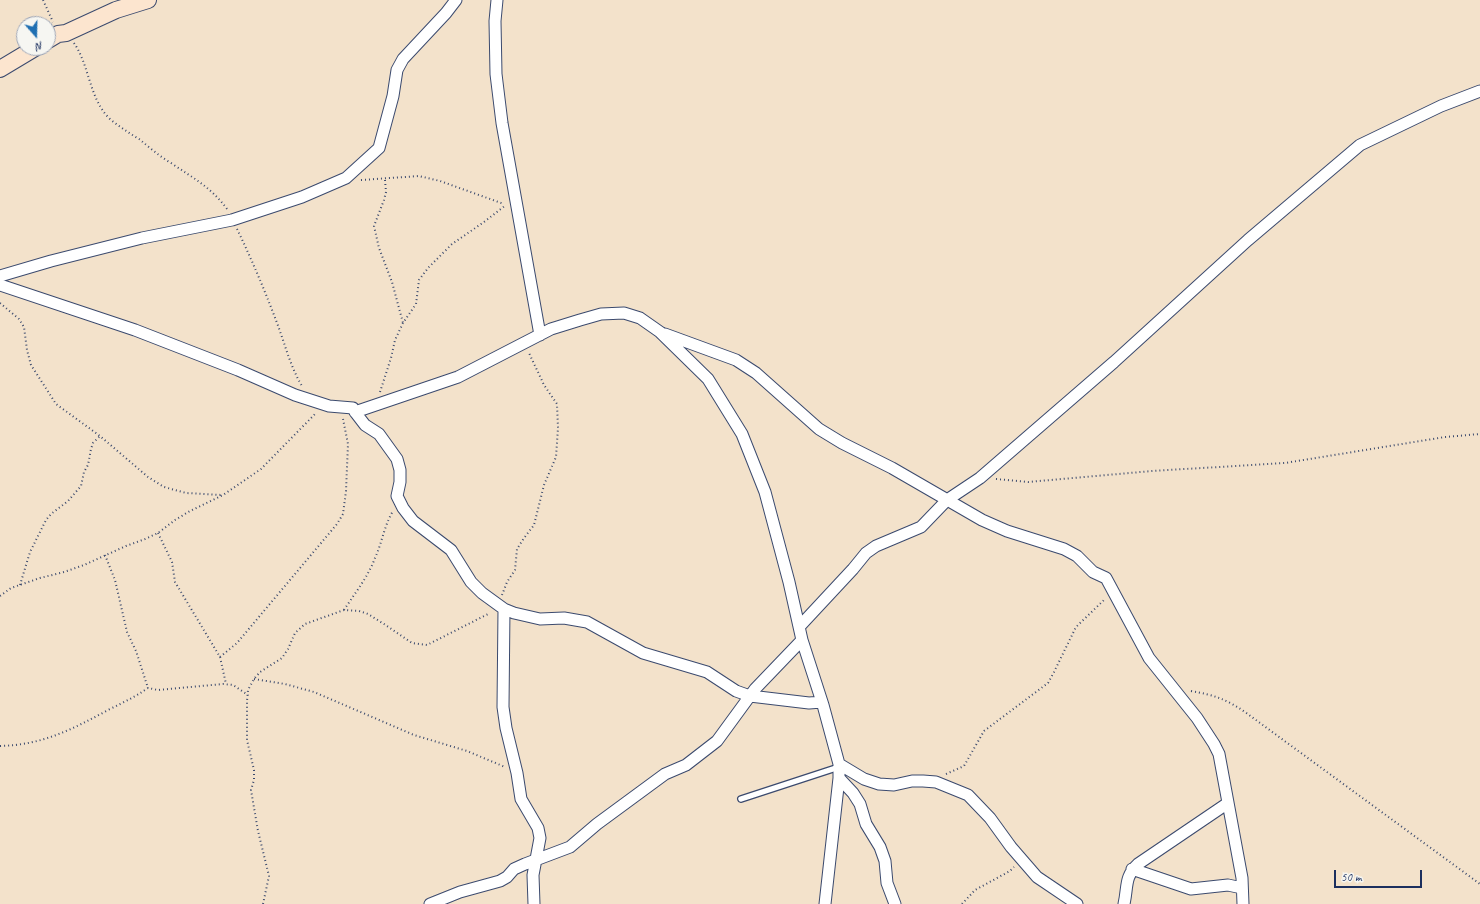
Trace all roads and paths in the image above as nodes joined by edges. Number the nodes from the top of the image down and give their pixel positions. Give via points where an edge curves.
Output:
1 (43, 0) edge
2 (148, 0) edge
3 (456, 0) edge
4 (497, 0) edge
5 (57, 36) edge
6 (22, 56) edge
7 (0, 69) edge
8 (1480, 91) edge
9 (346, 178) junction
10 (385, 179) junction
11 (512, 205) junction
12 (232, 220) junction
13 (0, 276) edge
14 (0, 285) edge
15 (0, 303) edge
16 (403, 323) junction
17 (660, 332) junction
18 (540, 335) junction
19 (524, 343) junction
20 (310, 400) junction
21 (324, 404) junction
22 (376, 405) junction
23 (341, 408) junction
24 (355, 412) junction
25 (1480, 434) edge
26 (100, 436) junction
27 (980, 478) junction
28 (223, 495) junction
29 (397, 496) junction
30 (948, 500) junction
31 (158, 533) junction
32 (105, 555) junction
33 (20, 585) junction
34 (1113, 591) junction
35 (0, 596) edge
36 (502, 608) junction
37 (344, 610) junction
38 (799, 627) junction
39 (802, 640) junction
40 (220, 657) junction
41 (254, 679) junction
42 (226, 684) junction
43 (148, 688) junction
44 (1173, 689) junction
45 (248, 695) junction
46 (750, 696) junction
47 (822, 702) junction
48 (0, 746) edge
49 (839, 766) junction
50 (517, 773) junction
51 (839, 778) junction
52 (936, 782) junction
53 (741, 799) dead end
54 (1228, 803) junction
55 (1019, 857) junction
56 (537, 859) junction
57 (1132, 869) junction
58 (1480, 884) edge
59 (1242, 888) junction
60 (262, 904) edge
61 (430, 904) edge
62 (534, 904) edge
63 (825, 904) edge
64 (895, 904) edge
65 (962, 904) edge
66 (1077, 904) edge
67 (1124, 904) edge
68 (1243, 904) edge

1 - 5 path
2 - 5 street via 116,10
3 - 9 street via 403,58 397,70 380,148
4 - 11 street via 496,74
5 - 12 path via 81,56 88,80 104,112 111,120 206,185 228,210
6 - 7 street
8 - 27 street via 1441,106 1360,145 1248,240 1114,362
9 - 10 path
9 - 12 street via 276,206
10 - 11 path via 419,176
10 - 16 path via 386,192 374,226
11 - 16 path via 452,244 428,268 419,280 416,304
11 - 18 street
12 - 13 street via 142,238
12 - 20 path via 255,269 298,380
14 - 20 street via 135,330
15 - 26 path via 22,323 31,365 56,404
16 - 22 path via 395,340
17 - 18 street via 640,318 624,314 602,314 551,329
17 - 30 street via 736,360 756,374 819,429
17 - 38 street via 708,379 742,434 765,492
18 - 19 street
19 - 22 street via 458,377
19 - 36 path via 544,385 557,404 556,457 544,485 534,525 517,549 515,570 502,592
20 - 21 street
21 - 23 street
21 - 28 path via 261,469
22 - 24 street
23 - 24 street via 353,408
23 - 40 path via 348,444 343,514 237,643
24 - 29 street via 365,424 379,434 397,459 400,482
25 - 27 path via 1445,437 1285,463 1028,482
26 - 28 path via 148,477 164,487 186,493
26 - 33 path via 93,443 81,486 46,520 30,552
27 - 30 street
28 - 31 path via 190,511
29 - 36 street via 413,520 451,550 471,582
29 - 37 path via 371,568
30 - 34 street via 1007,531 1064,549 1093,572 1106,578
30 - 38 street via 921,527 876,546 866,553
31 - 32 path
31 - 40 path via 172,562 175,582
32 - 33 path via 71,570
32 - 43 path via 115,580 127,632
33 - 35 path
34 - 44 street via 1149,658
34 - 52 path via 1076,627 1048,683 984,731 964,766 939,777
36 - 37 path via 427,645 412,643 368,614
36 - 46 street via 540,619 564,618 587,622 643,653 707,672 736,691
36 - 50 street via 503,707
37 - 41 path via 300,627 282,658
38 - 39 street
39 - 46 street
39 - 47 street
40 - 42 path
41 - 45 path
41 - 50 path via 314,692 414,735 467,751
42 - 43 path via 158,690
42 - 45 path via 233,685
43 - 48 path via 134,698 71,730 40,741
44 - 54 street via 1214,744 1222,768
44 - 58 path via 1210,694 1230,702
45 - 60 path via 247,740 254,770 251,790 269,876
46 - 47 street via 795,702
46 - 56 street via 707,749 686,765 665,774 570,847
47 - 49 street
49 - 51 street
49 - 52 street via 880,784 894,785 923,780
49 - 53 lane
50 - 56 street via 521,799 538,828 540,838
51 - 63 street
51 - 64 street via 860,804 866,824 880,847 885,862 887,883
52 - 55 street via 968,795 990,818
54 - 57 street
54 - 59 street
55 - 65 path via 1010,871 975,890
55 - 66 street via 1036,877
56 - 61 street via 514,869 500,881 460,892
56 - 62 street via 533,875
57 - 59 street via 1192,888 1228,885
57 - 67 street via 1127,880
59 - 68 street

